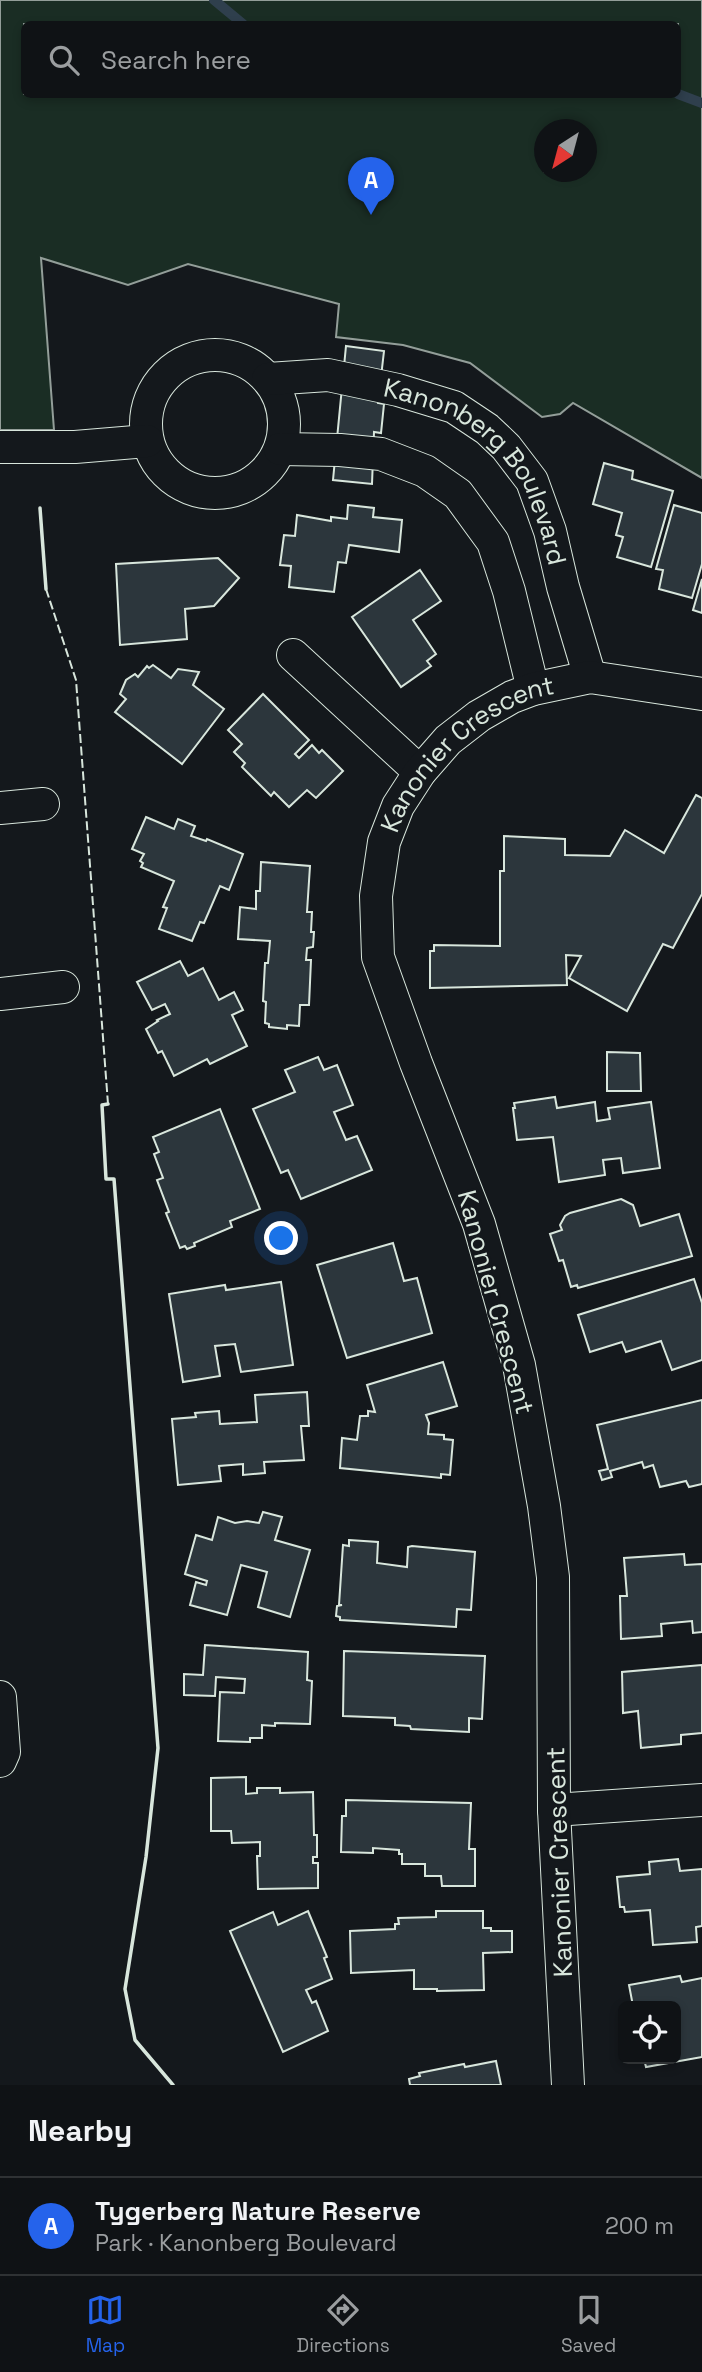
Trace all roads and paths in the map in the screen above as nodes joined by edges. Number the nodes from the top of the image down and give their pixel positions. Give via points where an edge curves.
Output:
1 (268, 379) junction
2 (147, 441) junction
3 (0, 447) edge
4 (280, 449) junction
5 (293, 655) dead end
6 (590, 677) junction
7 (533, 689) junction
8 (702, 694) edge
9 (420, 772) junction
10 (43, 804) dead end
11 (0, 808) edge
12 (63, 987) dead end
13 (0, 994) edge
14 (0, 1697) edge
15 (0, 1761) edge
16 (702, 1800) edge
17 (554, 1810) junction
18 (568, 2085) edge

1 - 2 street via 250,364 228,355 205,355 183,362 164,376 151,395 145,418
1 - 4 street via 284,413
1 - 6 street, Kanonberg Boulevard via 328,375 398,390 454,407 487,429 531,481 550,531
2 - 3 street
2 - 4 street via 153,457 178,483 211,494 228,493 260,478
4 - 7 street, Kanonberg Boulevard via 381,454 425,471 458,494 493,542
5 - 9 street
6 - 7 street, Kanonier Crescent
6 - 8 street, Kanonier Crescent
7 - 9 street, Kanonier Crescent via 479,716 447,740
9 - 17 street, Kanonier Crescent via 398,806 384,842 376,895 378,957 479,1224 519,1366 553,1577
10 - 11 street
12 - 13 street
14 - 15 street via 4,1752
16 - 17 street
17 - 18 street, Kanonier Crescent

